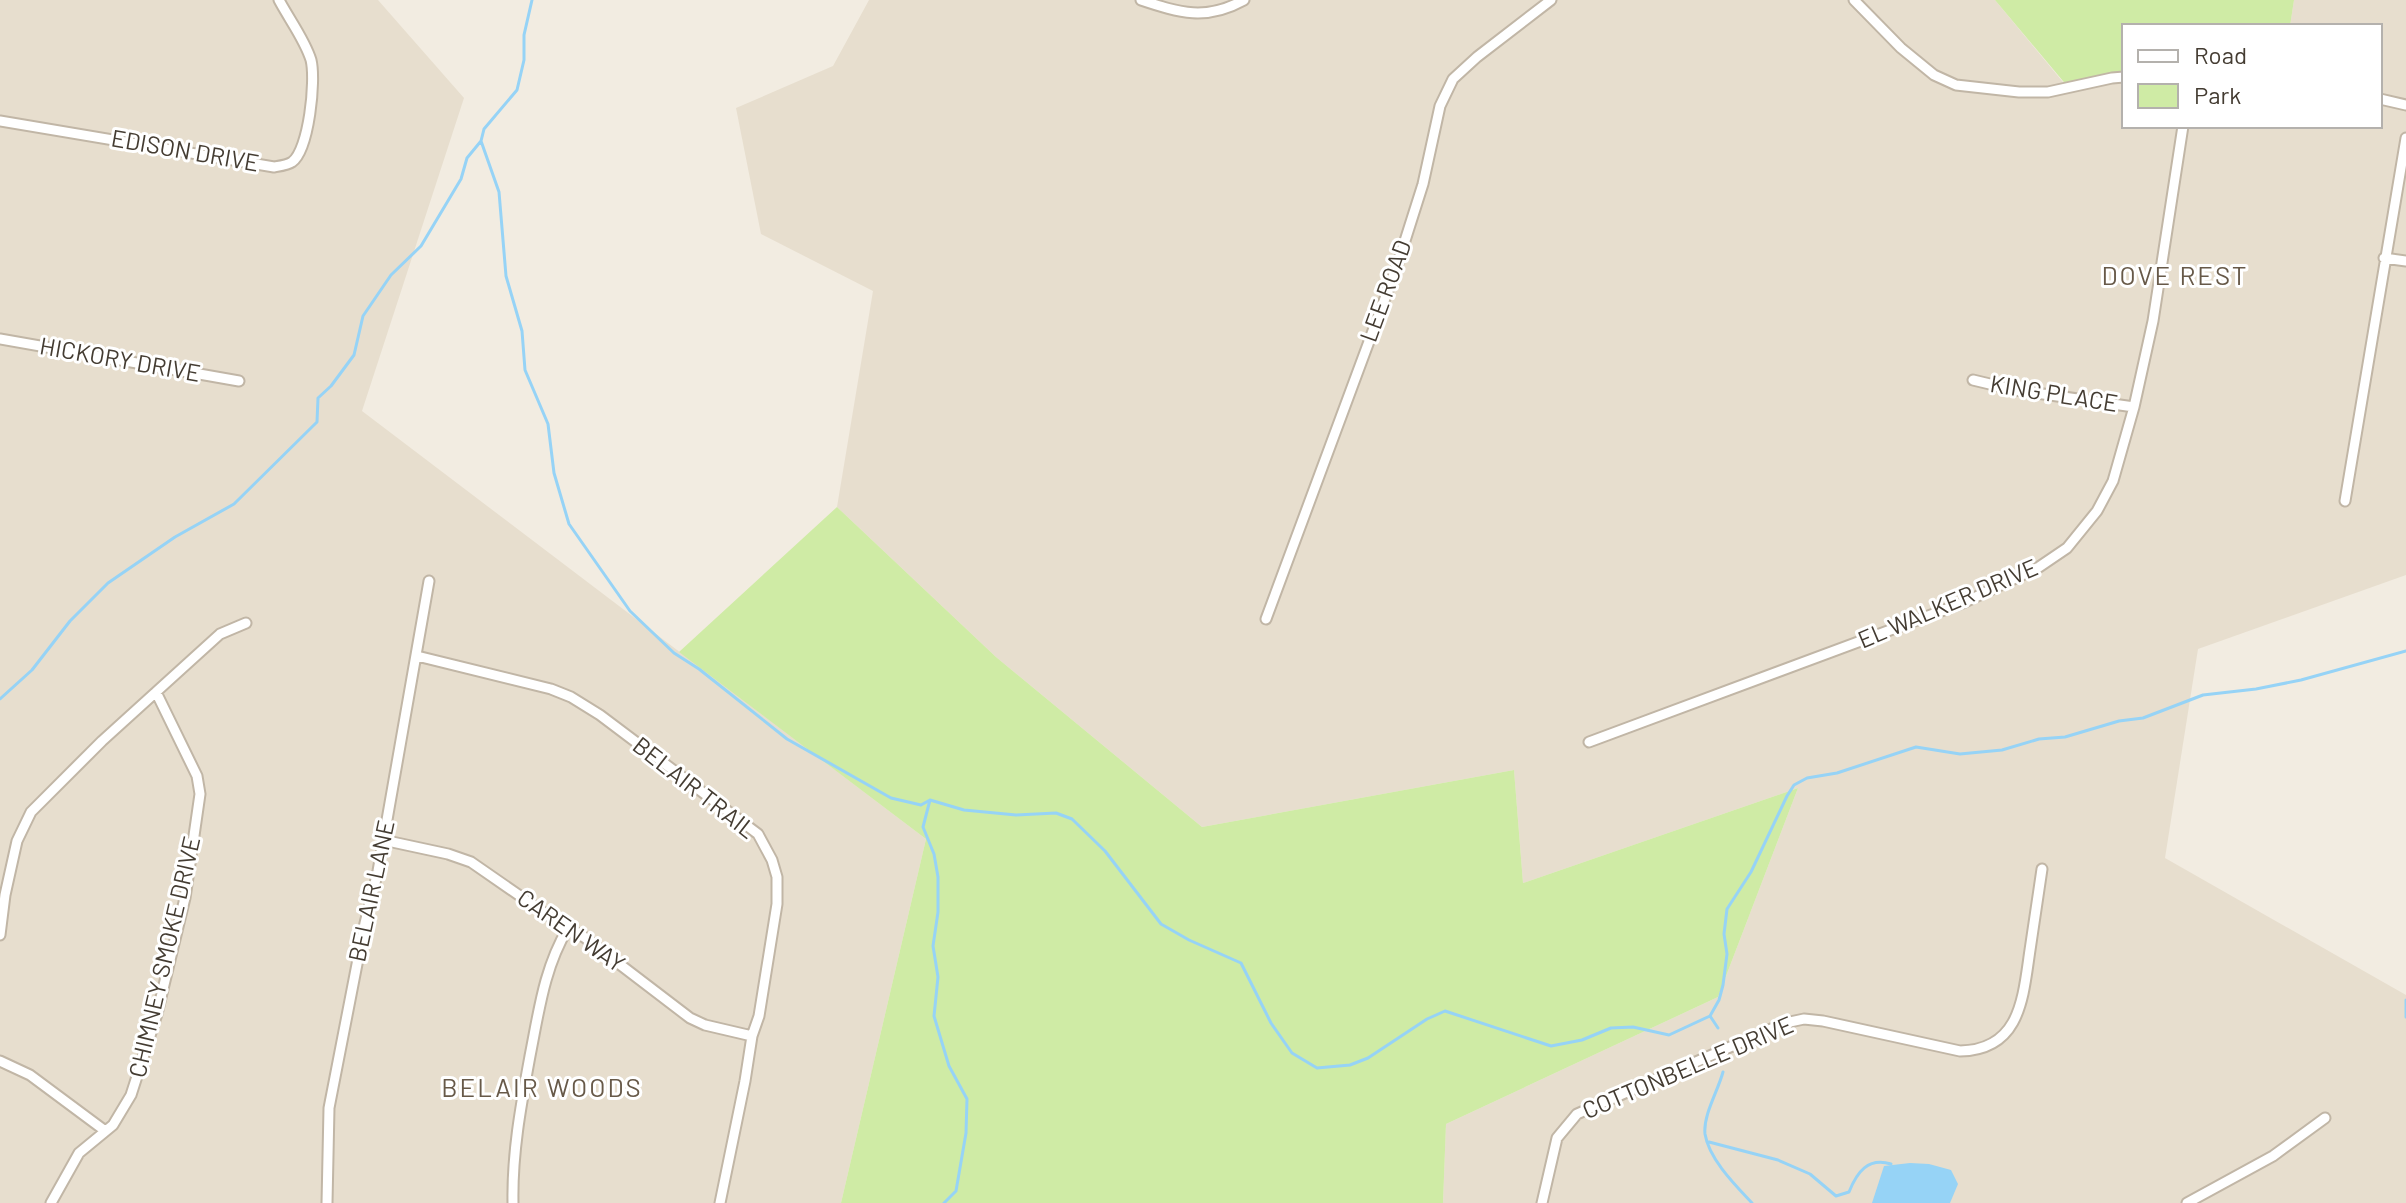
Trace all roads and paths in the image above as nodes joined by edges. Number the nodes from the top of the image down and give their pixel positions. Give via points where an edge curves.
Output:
1 (279, 0) edge
2 (1141, 0) edge
3 (1244, 0) edge
4 (1551, 0) edge
5 (1854, 0) edge
6 (2122, 77) edge
7 (2382, 99) edge
8 (2406, 105) edge
9 (0, 121) edge
10 (2183, 128) edge
11 (2406, 138) edge
12 (2384, 258) junction
13 (2406, 261) edge
14 (0, 339) edge
15 (1973, 380) dead end
16 (239, 381) dead end
17 (2134, 407) junction
18 (2345, 501) dead end
19 (429, 581) dead end
20 (1266, 619) dead end
21 (246, 623) dead end
22 (417, 656) junction
23 (156, 692) junction
24 (1589, 742) dead end
25 (383, 840) junction
26 (2042, 869) dead end
27 (568, 928) junction
28 (0, 935) edge
29 (752, 1036) junction
30 (0, 1061) edge
31 (2325, 1118) dead end
32 (104, 1130) junction
33 (51, 1203) edge
34 (327, 1203) edge
35 (513, 1203) edge
36 (720, 1203) edge
37 (1542, 1203) edge
38 (2187, 1203) edge

1 - 9 street, EDISON DRIVE via 313,73 302,150 293,162 274,167
2 - 3 street via 1182,14 1219,12
4 - 20 street, LEE ROAD via 1453,79 1440,106 1397,266
5 - 6 street via 1910,55 1956,85 2048,92
7 - 8 street
10 - 17 street, EL WALKER DRIVE
11 - 12 street
12 - 13 street
12 - 18 street
14 - 16 street, HICKORY DRIVE
15 - 17 street, KING PLACE
17 - 24 street, EL WALKER DRIVE via 2113,481 2097,511 2054,559 1963,603
19 - 22 street, BELAIR LANE
21 - 23 street via 220,634
22 - 25 street, BELAIR LANE
22 - 29 street, BELAIR TRAIL via 571,697 758,834 777,877 777,904
23 - 28 street via 31,812 17,841
23 - 32 street, CHIMNEY SMOKE DRIVE via 197,776 198,820 185,898 144,1060 131,1095 113,1125
25 - 27 street, CAREN WAY via 471,862
25 - 34 street, BELAIR LANE via 329,1108
26 - 37 street, COTTONBELLE DRIVE via 2022,1001 2010,1027 1996,1041 1960,1051 1817,1020 1785,1023 1577,1114 1557,1138
27 - 29 street, CAREN WAY via 690,1018
27 - 35 street via 543,987 516,1133
29 - 36 street, BELAIR TRAIL
30 - 32 street via 30,1075
31 - 38 street via 2265,1161
32 - 33 street, CHIMNEY SMOKE DRIVE via 79,1153

